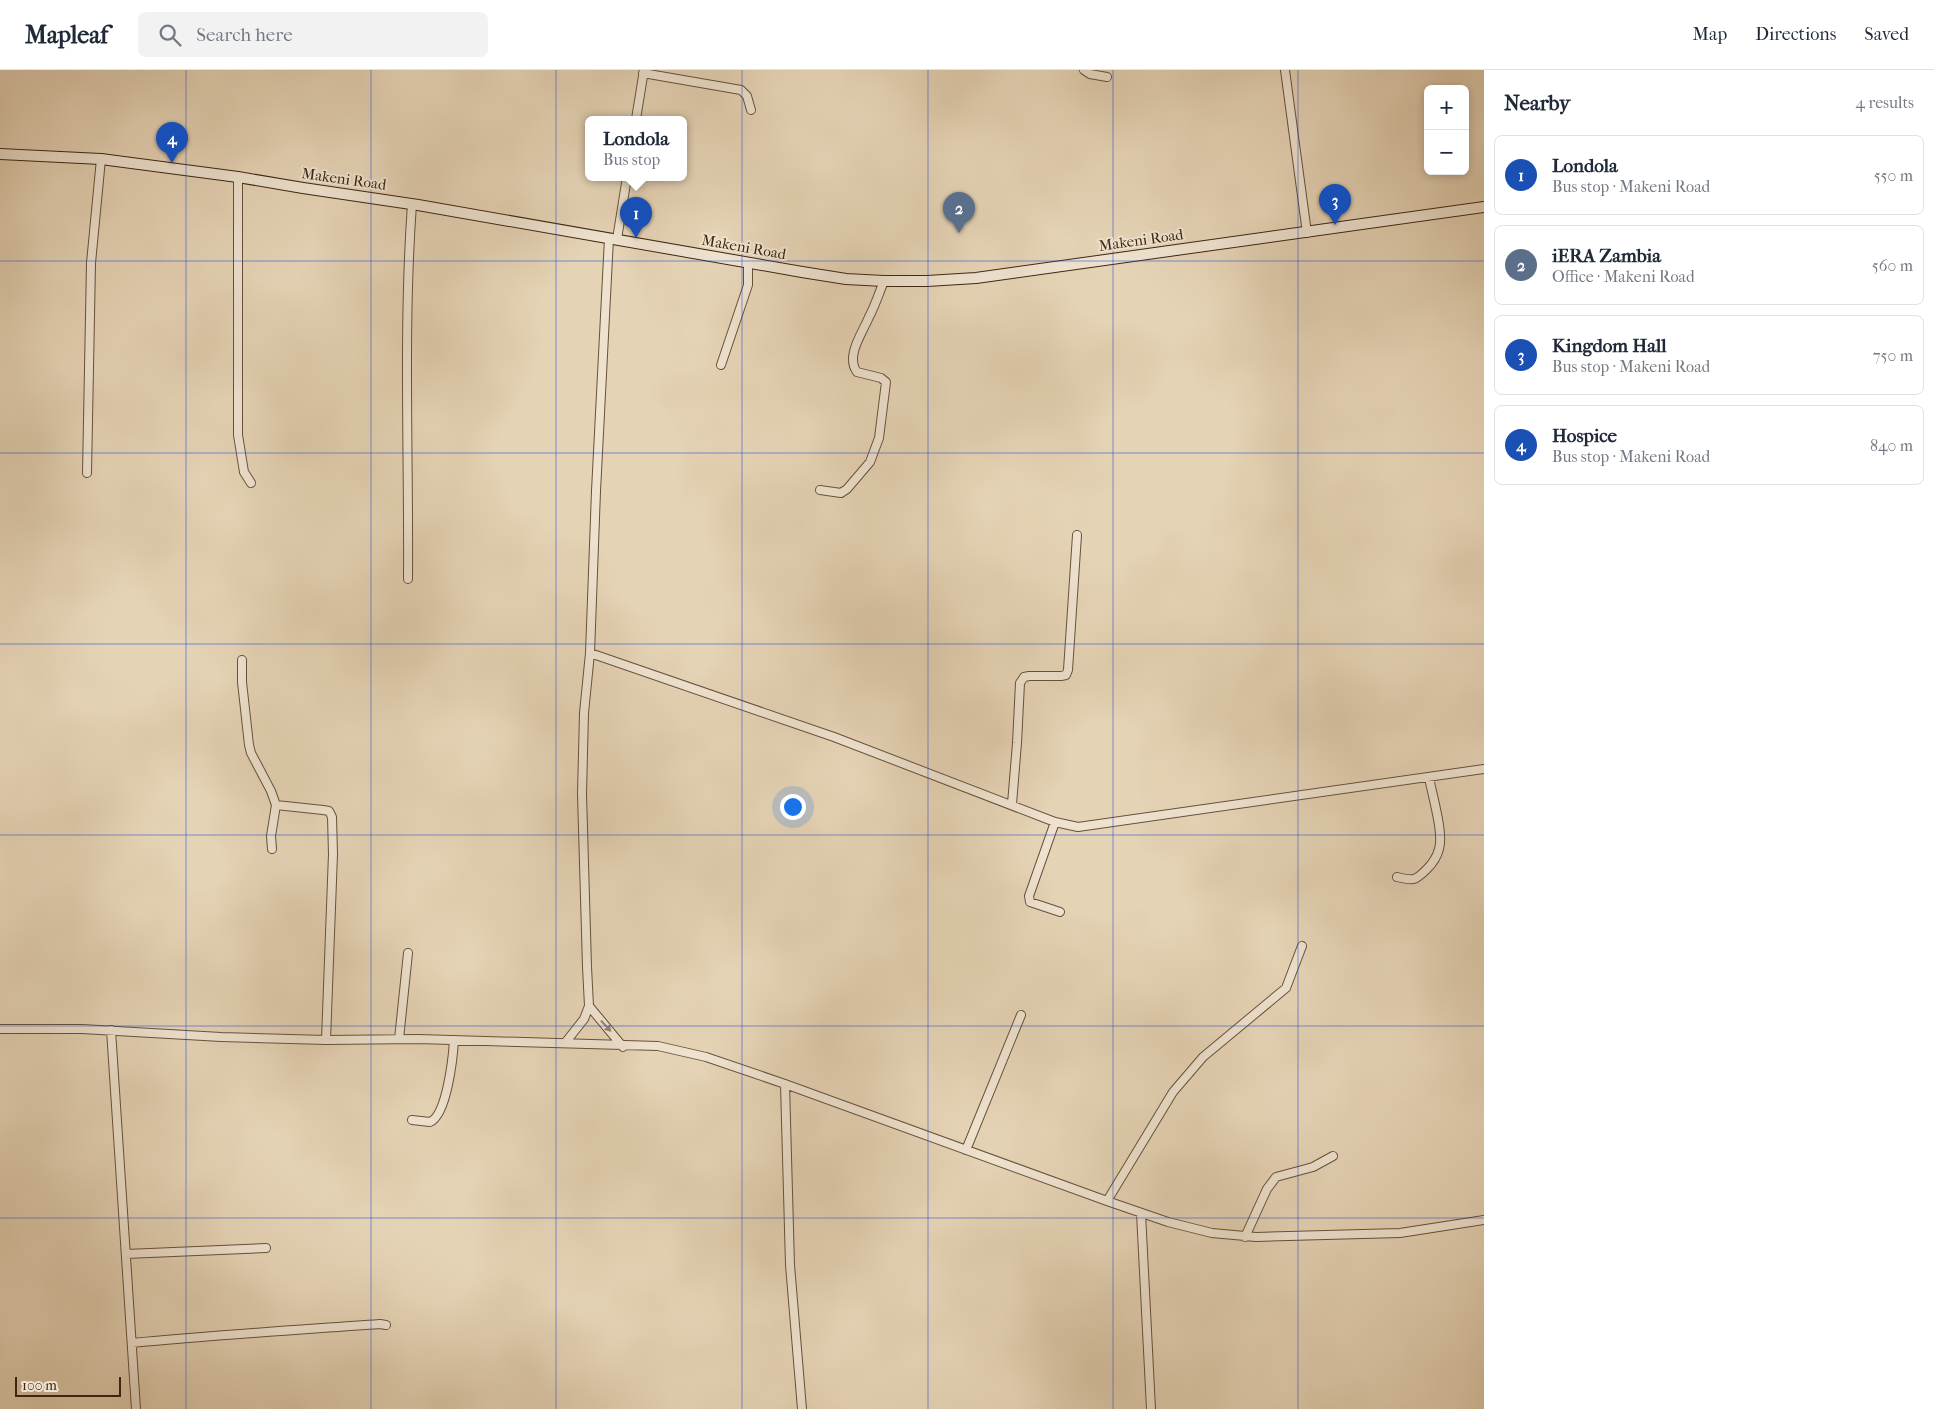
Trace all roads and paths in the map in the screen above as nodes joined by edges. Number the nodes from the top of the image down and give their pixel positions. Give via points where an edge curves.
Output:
1 (1084, 70) edge
2 (1285, 70) edge
3 (643, 72) edge
4 (1107, 77) dead end
5 (751, 110) dead end
6 (636, 116) edge
7 (0, 154) edge
8 (101, 159) junction
9 (238, 177) junction
10 (626, 181) edge
11 (412, 204) junction
12 (1484, 207) edge
13 (1307, 232) junction
14 (613, 238) junction
15 (748, 262) junction
16 (884, 281) junction
17 (721, 365) dead end
18 (87, 473) dead end
19 (251, 483) dead end
20 (820, 490) dead end
21 (1077, 535) dead end
22 (408, 580) dead end
23 (590, 654) junction
24 (242, 660) dead end
25 (1484, 770) edge
26 (1429, 777) junction
27 (1012, 804) junction
28 (276, 805) junction
29 (1055, 822) junction
30 (272, 849) dead end
31 (1397, 877) dead end
32 (1060, 912) dead end
33 (1302, 946) dead end
34 (408, 953) dead end
35 (590, 1006) junction
36 (1021, 1015) dead end
37 (0, 1029) edge
38 (111, 1030) junction
39 (326, 1040) junction
40 (399, 1040) junction
41 (454, 1040) junction
42 (565, 1043) junction
43 (623, 1047) junction
44 (785, 1084) junction
45 (412, 1120) dead end
46 (966, 1150) junction
47 (1333, 1156) dead end
48 (1107, 1201) junction
49 (1141, 1213) junction
50 (1484, 1220) edge
51 (1245, 1236) junction
52 (266, 1248) dead end
53 (126, 1254) junction
54 (386, 1326) dead end
55 (132, 1343) junction
56 (136, 1409) edge
57 (802, 1409) edge
58 (1151, 1409) edge

1 - 4 street
2 - 13 street
3 - 5 street via 741,90 747,96
3 - 6 street
7 - 8 main road, Makeni Road
8 - 9 main road, Makeni Road
8 - 18 street via 91,263
9 - 11 main road, Makeni Road
9 - 19 street via 238,435 244,472
10 - 14 street
11 - 14 main road, Makeni Road
11 - 22 street via 406,368
12 - 13 main road, Makeni Road
13 - 16 main road, Makeni Road via 976,278
14 - 15 main road, Makeni Road
14 - 23 street via 596,491
15 - 16 main road, Makeni Road via 846,279
15 - 17 street via 748,285
16 - 20 street via 857,343 854,358 857,372 886,382 879,438 870,462 847,489 841,493
21 - 27 street via 1068,670 1066,675 1029,676 1020,682
23 - 27 street via 834,738
23 - 35 street via 584,714 582,794
24 - 28 street via 249,745
25 - 26 street
26 - 29 street via 1078,827
26 - 31 street via 1440,848 1434,862 1418,878
27 - 29 street
28 - 30 street
28 - 39 street via 329,811 332,817
29 - 32 street via 1029,896 1030,902
33 - 48 street via 1286,988 1203,1057 1173,1092
34 - 40 street
35 - 42 street via 584,1020
35 -> 43 street
36 - 46 street
37 - 38 street
38 - 39 street
38 - 53 street
39 - 40 street
40 - 41 street
41 - 42 street
41 - 45 street via 446,1093 437,1117 430,1122
42 - 43 street
43 - 44 street via 669,1048
44 - 46 street
44 - 57 street via 790,1265
46 - 48 street
47 - 51 street via 1313,1167 1276,1178 1267,1189
48 - 49 street
49 - 51 street via 1192,1229
49 - 58 street
50 - 51 street via 1400,1233
52 - 53 street
53 - 55 street
54 - 55 street
55 - 56 street

